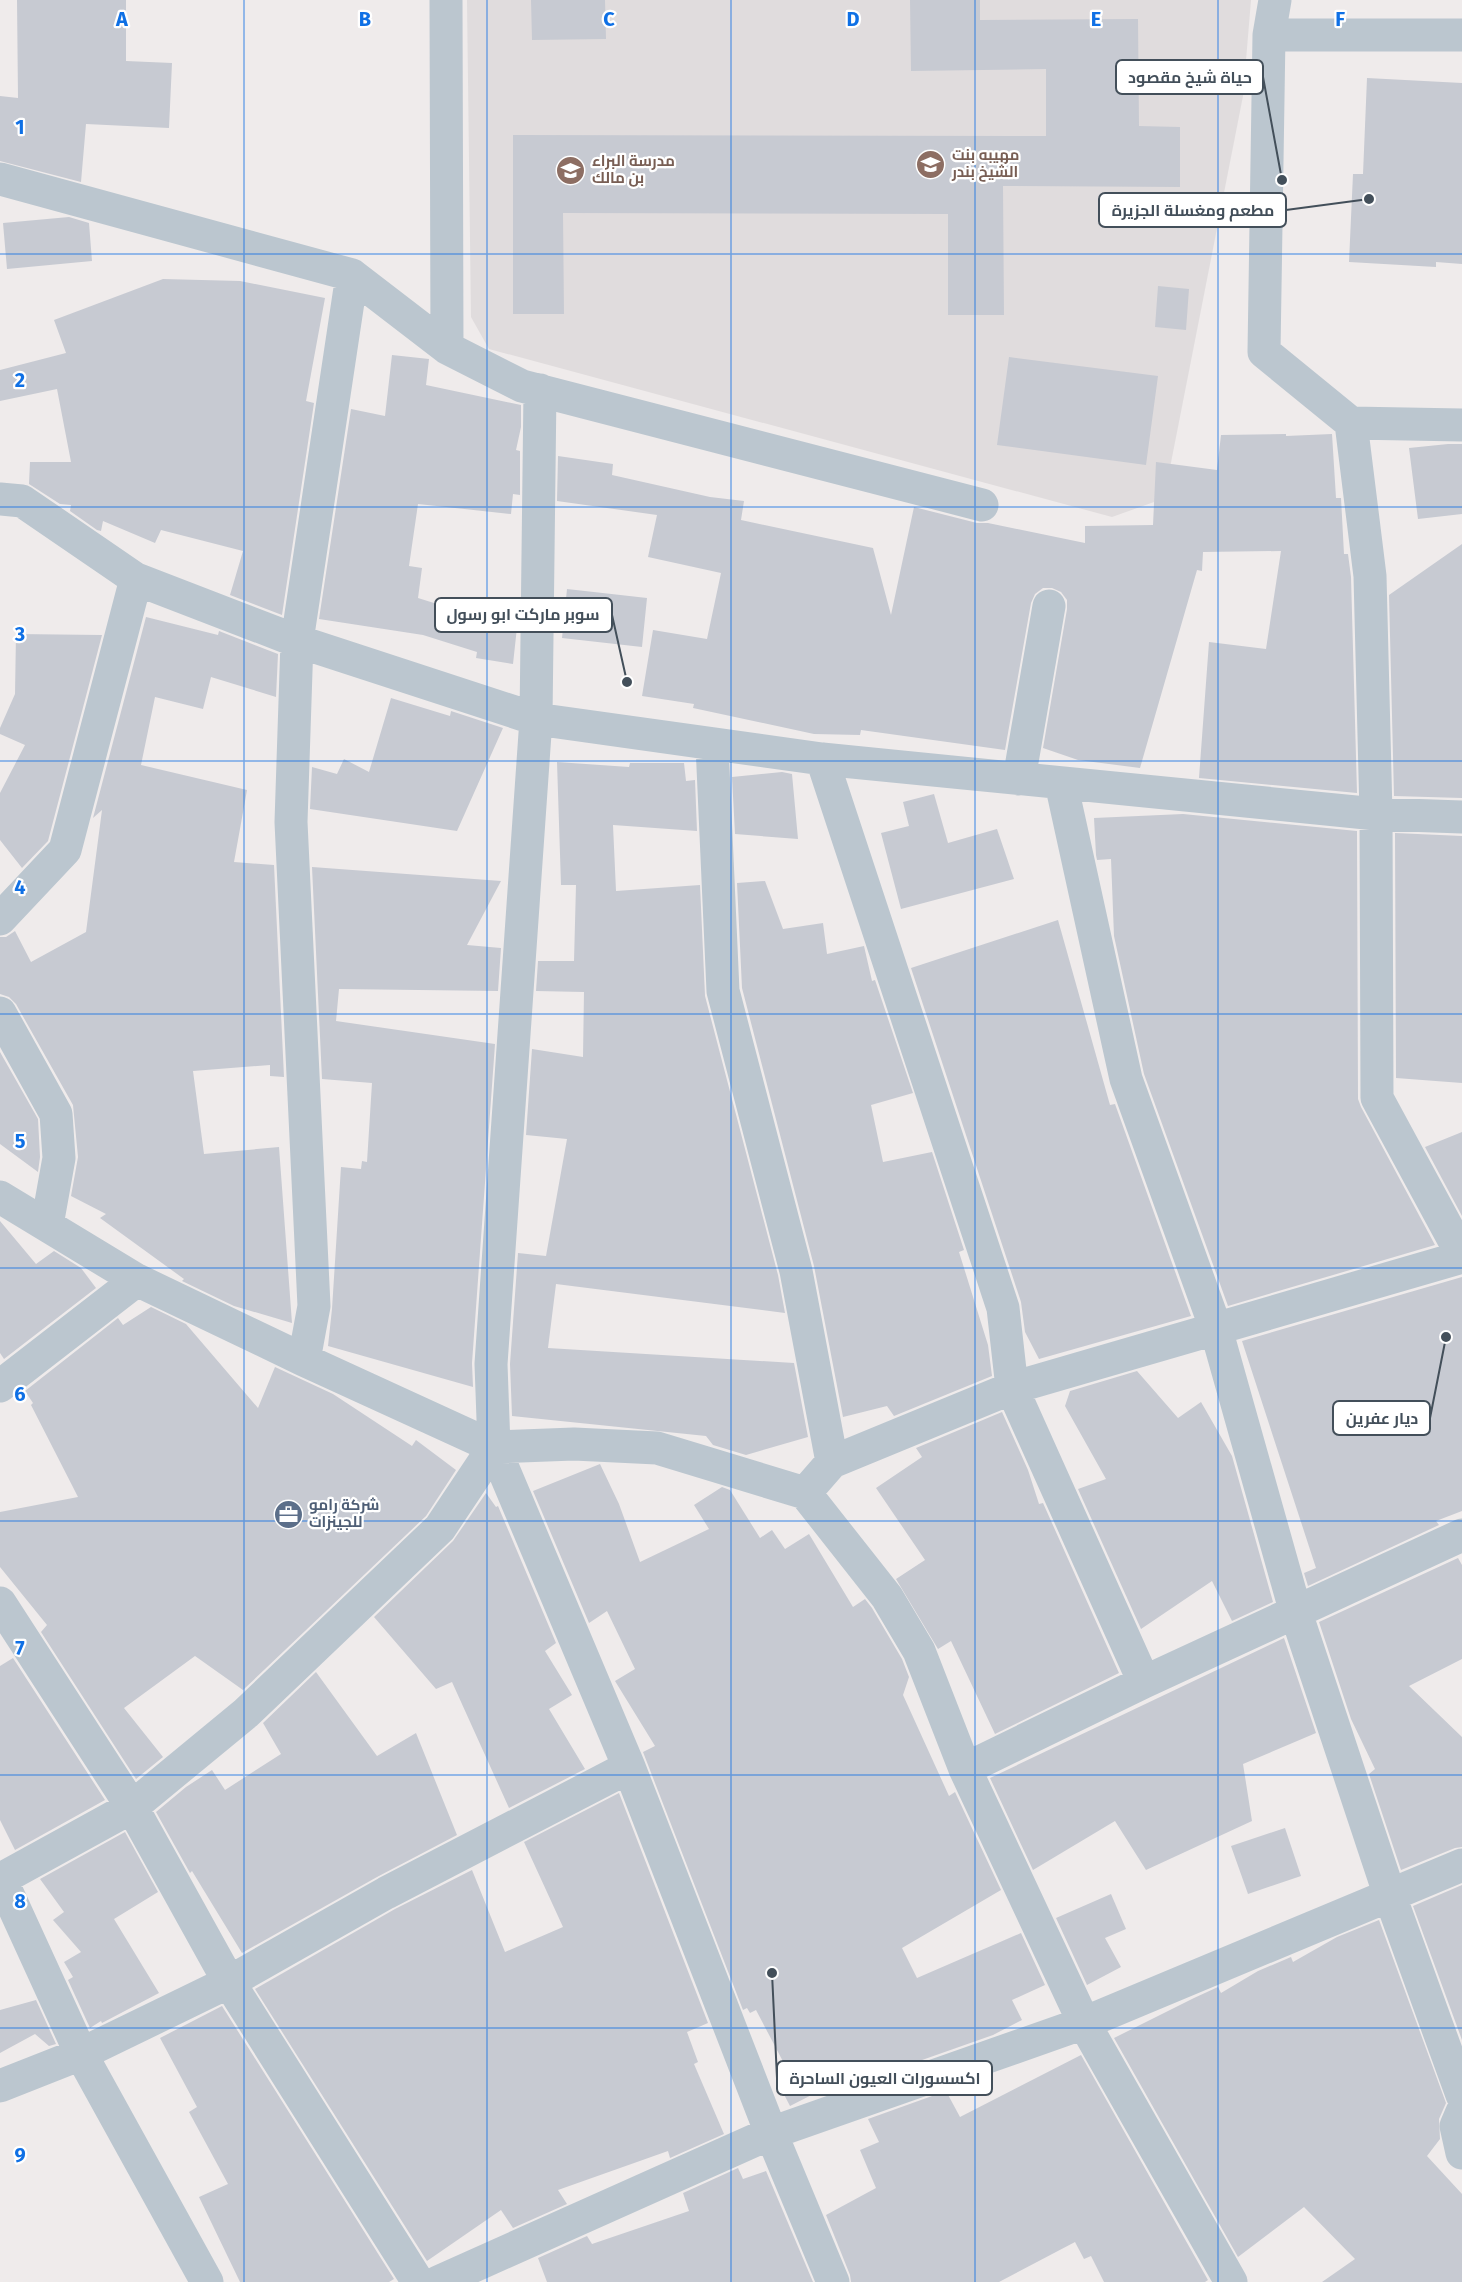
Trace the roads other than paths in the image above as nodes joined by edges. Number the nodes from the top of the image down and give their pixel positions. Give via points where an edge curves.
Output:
1 (446, 0) edge
2 (1275, 0) edge
3 (1269, 35) junction
4 (1462, 35) edge
5 (0, 179) edge
6 (352, 275) junction
7 (447, 348) junction
8 (540, 390) junction
9 (1351, 423) junction
10 (1462, 426) edge
11 (0, 499) edge
12 (982, 505) dead end
13 (136, 579) junction
14 (1049, 606) dead end
15 (297, 641) junction
16 (536, 719) junction
17 (712, 745) junction
18 (822, 759) junction
19 (1019, 779) junction
20 (1061, 783) junction
21 (1376, 814) junction
22 (1462, 817) edge
23 (0, 919) edge
24 (0, 1013) edge
25 (0, 1197) edge
26 (47, 1225) junction
27 (1462, 1256) edge
28 (137, 1280) junction
29 (1216, 1329) junction
30 (304, 1360) junction
31 (0, 1386) edge
32 (1012, 1388) junction
33 (494, 1447) junction
34 (832, 1462) junction
35 (805, 1493) junction
36 (1462, 1535) edge
37 (0, 1604) edge
38 (1296, 1613) junction
39 (1144, 1682) junction
40 (629, 1767) junction
41 (965, 1769) junction
42 (132, 1807) junction
43 (1462, 1865) edge
44 (1390, 1896) junction
45 (230, 1982) junction
46 (1084, 2024) junction
47 (81, 2054) junction
48 (0, 2086) edge
49 (1462, 2095) edge
50 (1462, 2112) edge
51 (771, 2133) junction
52 (1462, 2153) edge
53 (207, 2282) edge
54 (418, 2282) edge
55 (438, 2282) edge
56 (833, 2282) edge
57 (1231, 2282) edge

1 - 7 street
2 - 3 street
3 - 4 street
3 - 9 street via 1264,352
5 - 6 street
6 - 7 street
6 - 15 street
7 - 8 street via 522,386
8 - 12 street
8 - 16 street
9 - 10 street
9 - 21 street via 1370,576
11 - 13 street via 22,501
13 - 15 street
13 - 23 street via 65,850
14 - 19 street
15 - 16 street
15 - 30 street via 291,822 314,1306
16 - 17 street
16 - 33 street via 491,1364
17 - 18 street
17 - 34 street via 723,991 796,1271
18 - 19 street
18 - 32 street via 1003,1308
19 - 20 street
20 - 21 street
20 - 29 street via 1126,1079
21 - 22 street
21 - 27 street via 1377,1098
24 - 26 street via 56,1114 59,1158
25 - 26 street
26 - 28 street
27 - 29 street
28 - 30 street
28 - 31 street
29 - 32 street
29 - 38 street
30 - 33 street
32 - 34 street
32 - 39 street
33 - 35 street via 574,1444 657,1448
33 - 40 street
33 - 42 street via 440,1528 246,1713
34 - 35 street
35 - 41 street via 887,1597 904,1626 927,1671
36 - 38 street
37 - 42 street
38 - 39 street
38 - 44 street
39 - 41 street
40 - 45 street via 386,1893
40 - 51 street
41 - 46 street
42 - 45 street
42 - 47 street via 1,1879
43 - 44 street
44 - 46 street
44 - 49 street
45 - 47 street
45 - 54 street
46 - 51 street
46 - 57 street
47 - 48 street
47 - 53 street
50 - 52 street via 1456,2126
51 - 55 street
51 - 56 street

